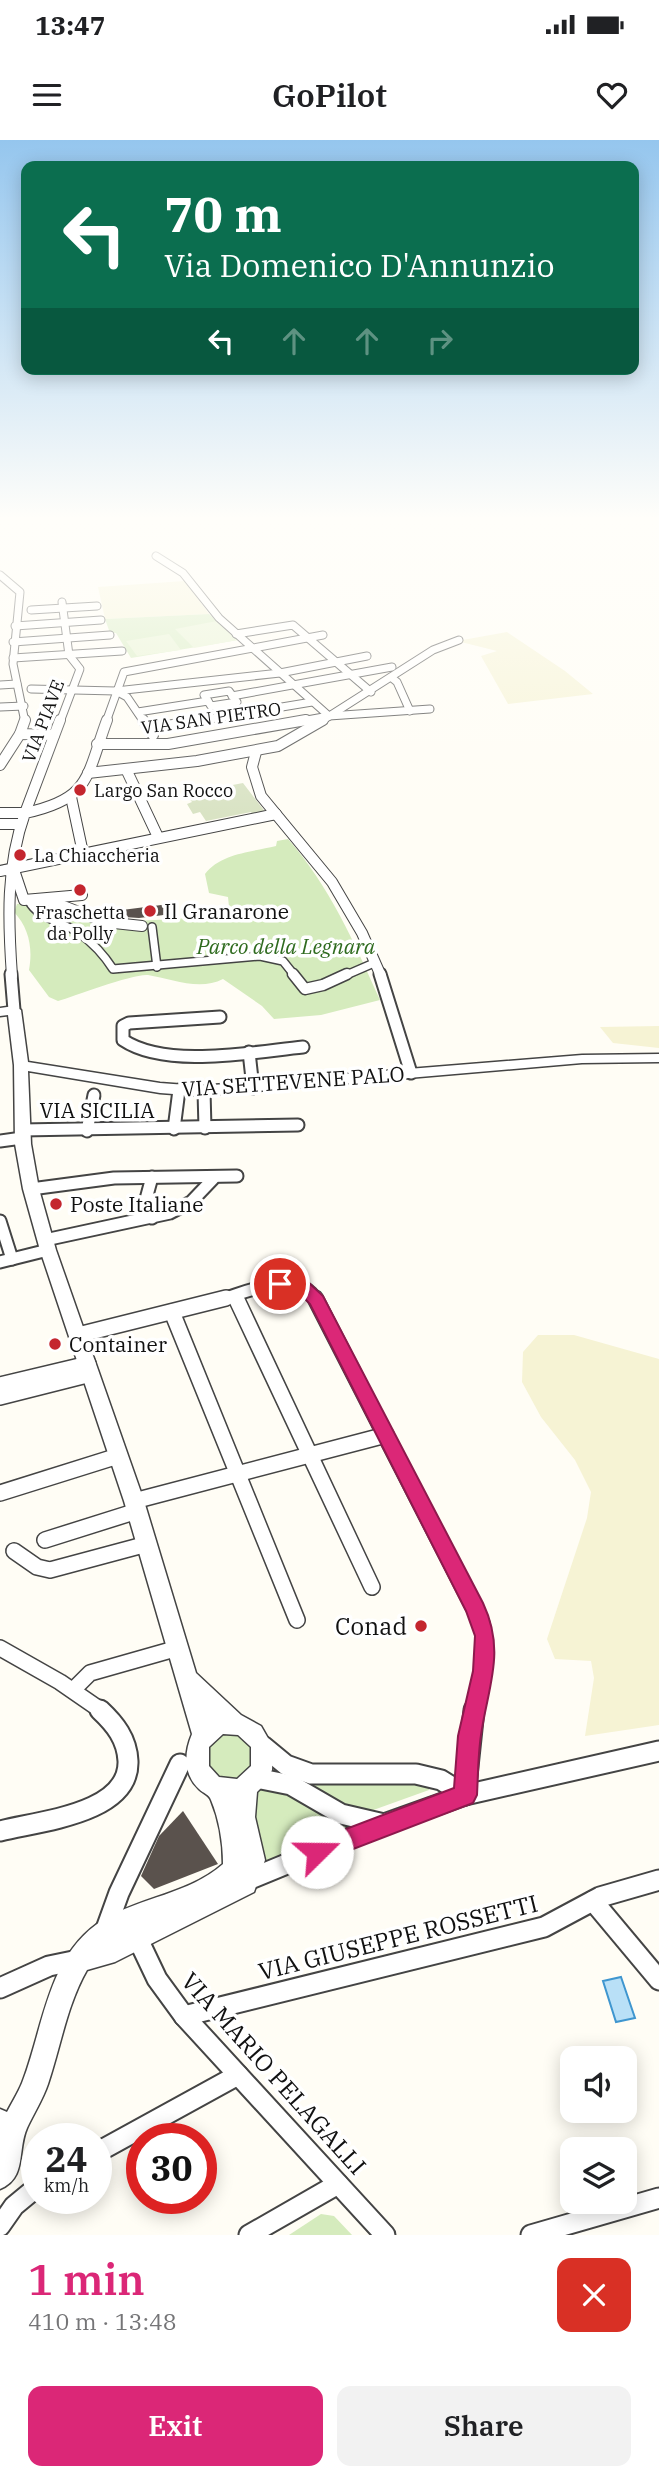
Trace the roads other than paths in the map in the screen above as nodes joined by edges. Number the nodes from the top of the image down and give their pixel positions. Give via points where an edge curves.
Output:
1 (16, 619) edge
2 (64, 619) edge
3 (221, 619) edge
4 (101, 620) dead end
5 (64, 623) junction
6 (15, 626) junction
7 (236, 634) junction
8 (110, 635) dead end
9 (323, 635) dead end
10 (67, 638) junction
11 (308, 638) junction
12 (459, 640) dead end
13 (13, 642) junction
14 (251, 648) junction
15 (122, 651) dead end
16 (69, 654) junction
17 (367, 656) dead end
18 (13, 658) junction
19 (191, 659) junction
20 (336, 662) junction
21 (392, 667) dead end
22 (279, 673) junction
23 (351, 675) junction
24 (392, 678) junction
25 (207, 681) junction
26 (0, 685) edge
27 (18, 686) junction
28 (294, 686) junction
29 (31, 689) joint
30 (72, 690) junction
31 (117, 691) junction
32 (371, 692) junction
33 (216, 693) junction
34 (232, 696) junction
35 (208, 701) junction
36 (312, 702) junction
37 (223, 704) junction
38 (23, 706) junction
39 (0, 707) edge
40 (430, 709) dead end
41 (411, 711) junction
42 (138, 712) junction
43 (329, 716) junction
44 (232, 717) junction
45 (149, 729) junction
46 (243, 733) junction
47 (20, 734) junction
48 (54, 735) junction
49 (97, 744) junction
50 (158, 745) junction
51 (3, 749) edge
52 (256, 752) junction
53 (0, 765) edge
54 (126, 769) junction
55 (88, 773) junction
56 (71, 797) junction
57 (0, 813) edge
58 (25, 813) junction
59 (276, 814) junction
60 (0, 824) edge
61 (18, 824) junction
62 (9, 837) joint
63 (158, 837) junction
64 (83, 853) junction
65 (3, 870) edge
66 (82, 895) dead end
67 (45, 899) junction
68 (29, 901) junction
69 (147, 927) joint
70 (374, 963) junction
71 (157, 967) junction
72 (7, 1011) edge
73 (220, 1017) dead end
74 (303, 1047) dead end
75 (249, 1052) junction
76 (659, 1058) edge
77 (21, 1065) junction
78 (411, 1073) junction
79 (253, 1088) junction
80 (179, 1090) junction
81 (204, 1091) junction
82 (94, 1095) dead end
83 (298, 1125) dead end
84 (205, 1128) junction
85 (174, 1129) junction
86 (87, 1131) junction
87 (22, 1134) junction
88 (0, 1141) edge
89 (237, 1176) dead end
90 (152, 1177) junction
91 (213, 1179) junction
92 (30, 1189) junction
93 (152, 1218) junction
94 (0, 1221) edge
95 (46, 1245) junction
96 (6, 1260) edge
97 (235, 1296) junction
98 (172, 1312) junction
99 (78, 1335) junction
100 (89, 1369) junction
101 (0, 1385) edge
102 (0, 1397) edge
103 (386, 1435) junction
104 (310, 1455) junction
105 (118, 1456) junction
106 (237, 1474) junction
107 (0, 1493) edge
108 (135, 1506) junction
109 (45, 1540) dead end
110 (147, 1544) junction
111 (13, 1551) dead end
112 (372, 1587) dead end
113 (297, 1620) dead end
114 (0, 1648) edge
115 (178, 1648) junction
116 (187, 1678) junction
117 (72, 1689) junction
118 (235, 1724) junction
119 (204, 1736) junction
120 (263, 1746) junction
121 (659, 1751) edge
122 (180, 1764) dead end
123 (251, 1781) junction
124 (219, 1788) junction
125 (465, 1795) junction
126 (110, 1800) joint
127 (384, 1824) junction
128 (0, 1831) edge
129 (250, 1879) junction
130 (659, 1880) edge
131 (593, 1901) junction
132 (105, 1933) junction
133 (136, 1937) junction
134 (78, 1960) junction
135 (659, 1980) edge
136 (0, 1988) edge
137 (184, 2016) junction
138 (238, 2075) junction
139 (5, 2128) edge
140 (112, 2144) edge
141 (0, 2176) edge
142 (338, 2184) junction
143 (21, 2198) edge
144 (659, 2198) edge
145 (0, 2227) edge
146 (249, 2235) edge
147 (385, 2235) edge
148 (531, 2235) edge

1 - 6 street
2 - 5 street, VIA PIAVE
3 - 7 street
4 - 5 street
5 - 6 street
5 - 10 street, VIA PIAVE
6 - 13 street
7 - 11 street via 289,624
7 - 14 street
8 - 10 street
9 - 11 street
10 - 13 street
10 - 16 street, VIA PIAVE
11 - 14 street
11 - 20 street
12 - 24 street via 436,648
13 - 18 street
14 - 19 street
14 - 22 street
15 - 16 street
16 - 18 street
16 - 30 street, VIA PIAVE via 80,666
17 - 20 street
18 - 27 street
19 - 25 street
19 - 31 street via 126,670
20 - 22 street
20 - 23 street
21 - 23 street
22 - 25 street
22 - 28 street
23 - 28 street
23 - 32 street
24 - 32 street
24 - 41 street
25 - 31 street
25 - 33 street
26 - 27 street
27 - 29 street
27 - 38 street
28 - 34 street
28 - 36 street
29 - 30 street
30 - 31 street
30 - 48 street, VIA PIAVE
31 - 42 street
31 - 49 street
32 - 43 street
33 - 34 street via 229,691
33 - 35 street via 204,695
34 - 37 street via 237,702
35 - 37 street via 212,706
35 - 42 street
36 - 43 street
36 - 44 street
37 - 44 street
38 - 39 street
38 - 47 street
40 - 41 street
41 - 43 street
42 - 45 street
43 - 46 street, VIA SAN PIETRO
43 - 52 street via 292,740
44 - 45 street
44 - 46 street
45 - 50 street
46 - 50 street, VIA SAN PIETRO
46 - 52 street
47 - 48 street
47 - 51 street
48 - 58 street, VIA PIAVE
49 - 50 street, VIA SAN PIETRO
49 - 55 street
51 - 53 street
52 - 54 street
52 - 59 street via 253,780
54 - 55 street
54 - 63 street
55 - 56 street via 84,786
56 - 58 street via 45,810
56 - 64 street
57 - 58 street
58 - 61 street, VIA PIAVE
59 - 63 street
59 - 70 street via 321,866
60 - 61 street
61 - 62 street, VIA PIAVE
62 - 65 street
63 - 64 street
64 - 65 street
65 - 68 street via 16,873 24,900
65 - 72 street
66 - 67 street
67 - 68 street
67 - 69 street via 105,922
68 - 71 street via 34,911 64,921 108,959 113,969
69 - 71 street
70 - 71 street via 320,988 305,989 276,958
70 - 78 street via 394,1008
72 - 77 street
73 - 75 street via 129,1023 123,1026 123,1040 133,1047 181,1055
74 - 75 street
75 - 79 street
76 - 78 street, VIA SETTEVENE PALO via 594,1058
77 - 80 street, VIA SETTEVENE PALO
77 - 87 street
78 - 79 street, VIA SETTEVENE PALO
79 - 81 street, VIA SETTEVENE PALO
80 - 81 street, VIA SETTEVENE PALO
80 - 85 street
81 - 84 street
82 - 86 street
83 - 84 street, VIA SICILIA
84 - 85 street, VIA SICILIA
85 - 86 street, VIA SICILIA
86 - 87 street, VIA SICILIA
87 - 88 street, VIA SICILIA
87 - 92 street
89 - 91 street
90 - 91 street
90 - 92 street
90 - 93 street via 146,1199
91 - 93 street via 187,1205
92 - 95 street
93 - 95 street
94 - 96 street
95 - 96 street
95 - 99 street
97 - 98 street
97 - 103 street via 289,1283 310,1291
97 - 104 street
98 - 99 street
98 - 106 street
99 - 100 street
100 - 101 street
100 - 102 street
100 - 105 street
103 - 104 street
103 - 125 street via 485,1636
104 - 106 street
104 - 112 street
105 - 107 street
105 - 108 street
106 - 108 street
106 - 113 street
108 - 109 street
108 - 110 street
110 - 111 street via 50,1570
110 - 115 street
114 - 117 street
115 - 116 street
115 - 117 street via 90,1673
116 - 118 street
116 - 119 street
117 - 126 street via 106,1716 126,1745 127,1774
118 - 119 street via 216,1727
118 - 120 street via 251,1730
119 - 124 street via 196,1764 202,1778
120 - 123 street via 264,1763
120 - 125 street via 281,1764 305,1775 414,1773 442,1780
121 - 125 street
122 - 132 street
123 - 124 street via 231,1789
123 - 127 street via 291,1785 347,1817
123 - 129 street via 244,1817 253,1860
124 - 132 street via 235,1847 232,1874
125 - 127 street
126 - 128 street via 86,1811
127 - 129 street
129 - 133 street via 239,1890
130 - 131 street, VIA GIUSEPPE ROSSETTI
131 - 135 street
131 - 137 street, VIA GIUSEPPE ROSSETTI via 544,1927
132 - 134 street
133 - 134 street via 99,1956
133 - 137 street, VIA MARIO PELAGALLI via 157,1979
134 - 136 street via 49,1966
134 - 139 street via 60,2001 31,2095
137 - 138 street, VIA MARIO PELAGALLI
138 - 140 street
138 - 142 street, VIA MARIO PELAGALLI
139 - 141 street via 12,2156
142 - 146 street
142 - 147 street, VIA MARIO PELAGALLI
143 - 145 street
144 - 148 street

